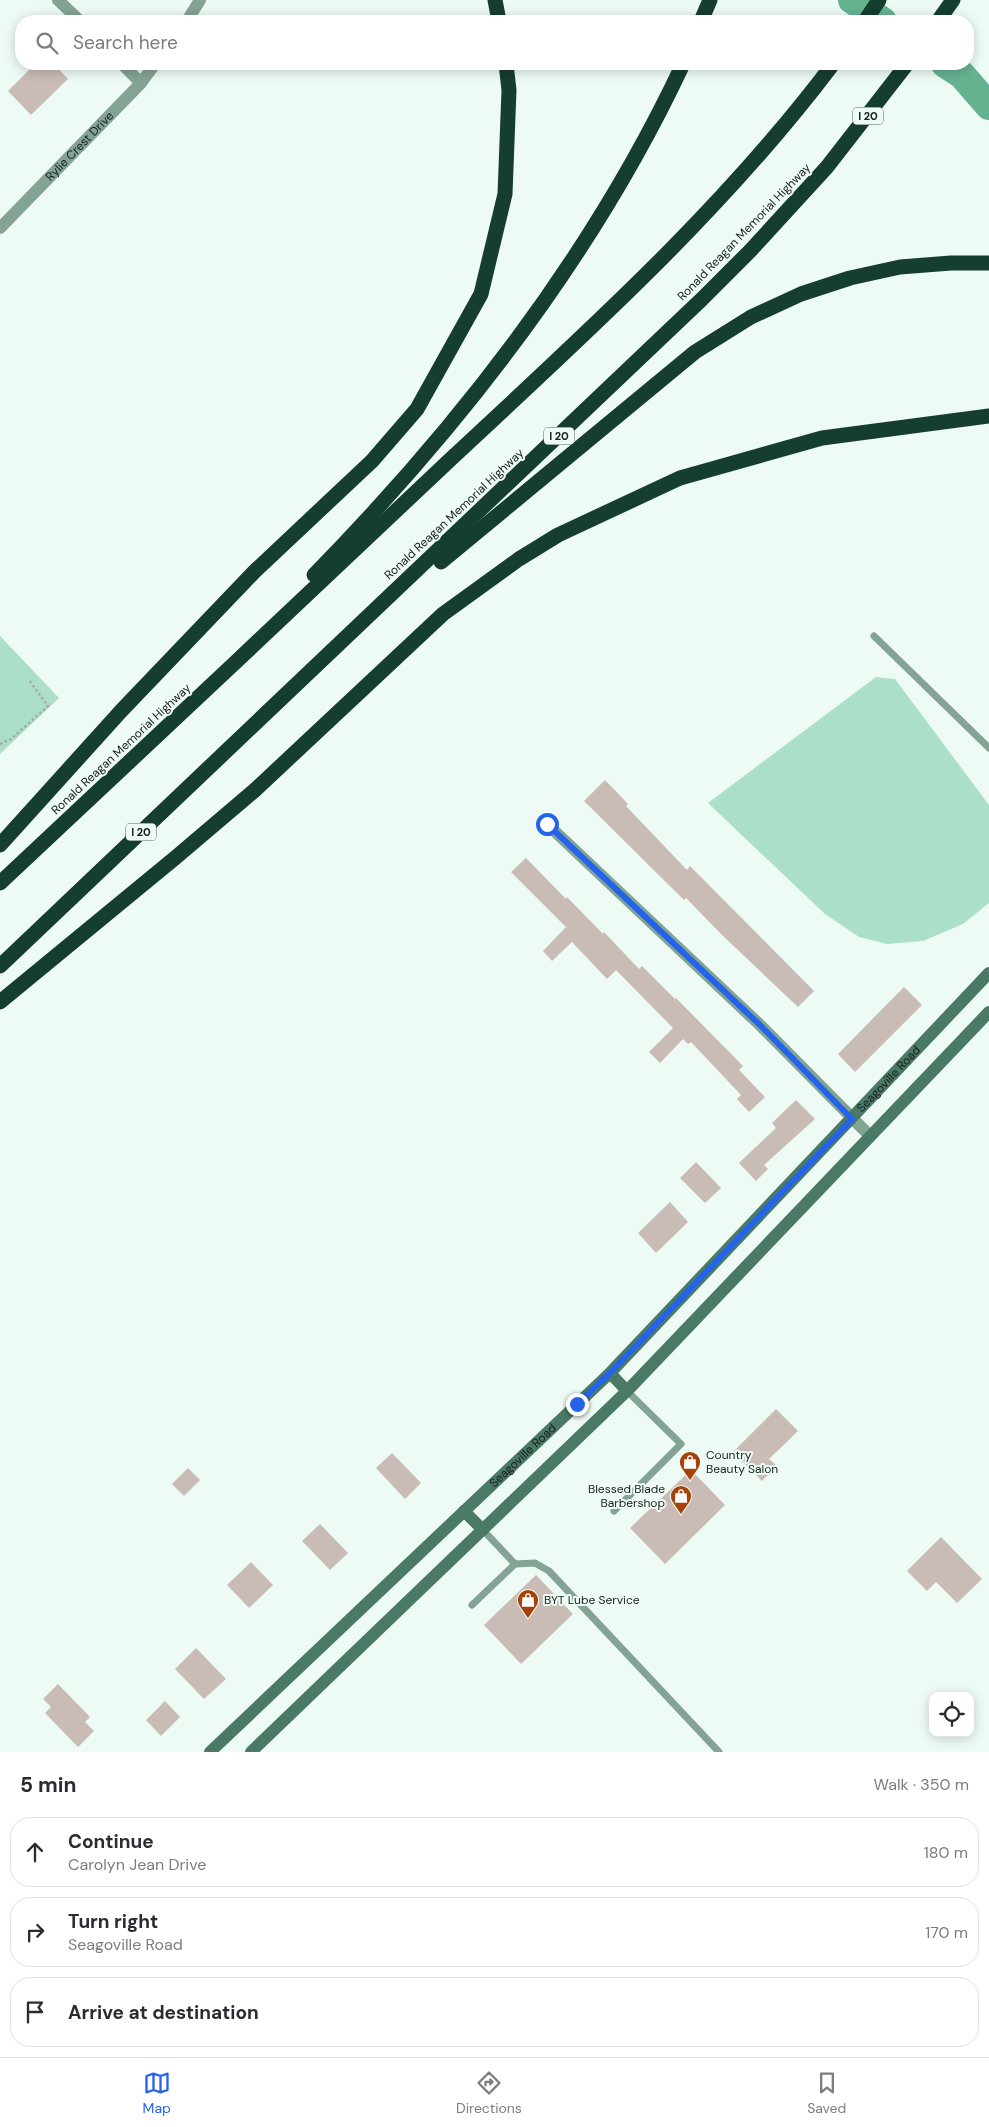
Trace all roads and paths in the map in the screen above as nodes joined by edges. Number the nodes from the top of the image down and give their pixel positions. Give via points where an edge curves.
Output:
1 (58, 0) edge
2 (200, 0) edge
3 (495, 0) edge
4 (710, 0) edge
5 (879, 0) edge
6 (952, 2) edge
7 (74, 15) edge
8 (190, 15) edge
9 (498, 15) edge
10 (704, 15) edge
11 (869, 15) edge
12 (942, 15) edge
13 (128, 70) edge
14 (150, 70) edge
15 (507, 70) edge
16 (680, 70) edge
17 (828, 70) edge
18 (902, 70) edge
19 (141, 82) junction
20 (0, 228) edge
21 (989, 263) edge
22 (989, 416) edge
23 (874, 636) dead end
24 (29, 680) dead end
25 (282, 698) junction
26 (0, 744) edge
27 (989, 748) edge
28 (130, 761) junction
29 (547, 824) dead end
30 (0, 845) edge
31 (0, 883) edge
32 (0, 966) edge
33 (989, 973) edge
34 (0, 1002) edge
35 (989, 1012) edge
36 (852, 1119) junction
37 (870, 1136) junction
38 (610, 1373) junction
39 (627, 1390) junction
40 (464, 1511) junction
41 (614, 1512) dead end
42 (483, 1530) junction
43 (515, 1564) junction
44 (472, 1605) dead end
45 (210, 1752) edge
46 (251, 1752) edge
47 (719, 1752) edge

1 - 7 street
2 - 8 street
3 - 9 highway
4 - 10 highway
5 - 11 highway
6 - 12 highway
13 - 19 street
14 - 19 street, Rylie Crest Drive
15 - 30 highway via 509,90 505,194 481,294 417,409 372,461 255,572 168,662
16 - 28 highway via 601,216 530,322 467,406 389,497
17 - 28 highway, Ronald Reagan Memorial Highway via 724,195 666,254
18 - 25 highway, Ronald Reagan Memorial Highway / I 20 via 827,167 750,251
19 - 20 street, Rylie Crest Drive
21 - 25 highway via 900,267 850,278 801,294 751,317 695,352 528,488
22 - 34 highway via 822,438 680,478 558,535 443,614 255,790
23 - 27 lane
24 - 26 path via 48,706 11,740
25 - 32 highway, Ronald Reagan Memorial Highway / I 20
28 - 31 highway, Ronald Reagan Memorial Highway
29 - 36 street via 760,1025
33 - 36 main road, Seagoville Road
35 - 37 main road, Seagoville Road
36 - 37 street
36 - 38 main road, Seagoville Road
37 - 39 main road, Seagoville Road
38 - 39 main road
38 - 40 main road, Seagoville Road
39 - 41 lane via 681,1444
39 - 42 main road, Seagoville Road
40 - 42 main road
40 - 45 main road, Seagoville Road
42 - 43 lane
42 - 46 main road, Seagoville Road
43 - 44 lane
43 - 47 lane via 535,1563 549,1571

